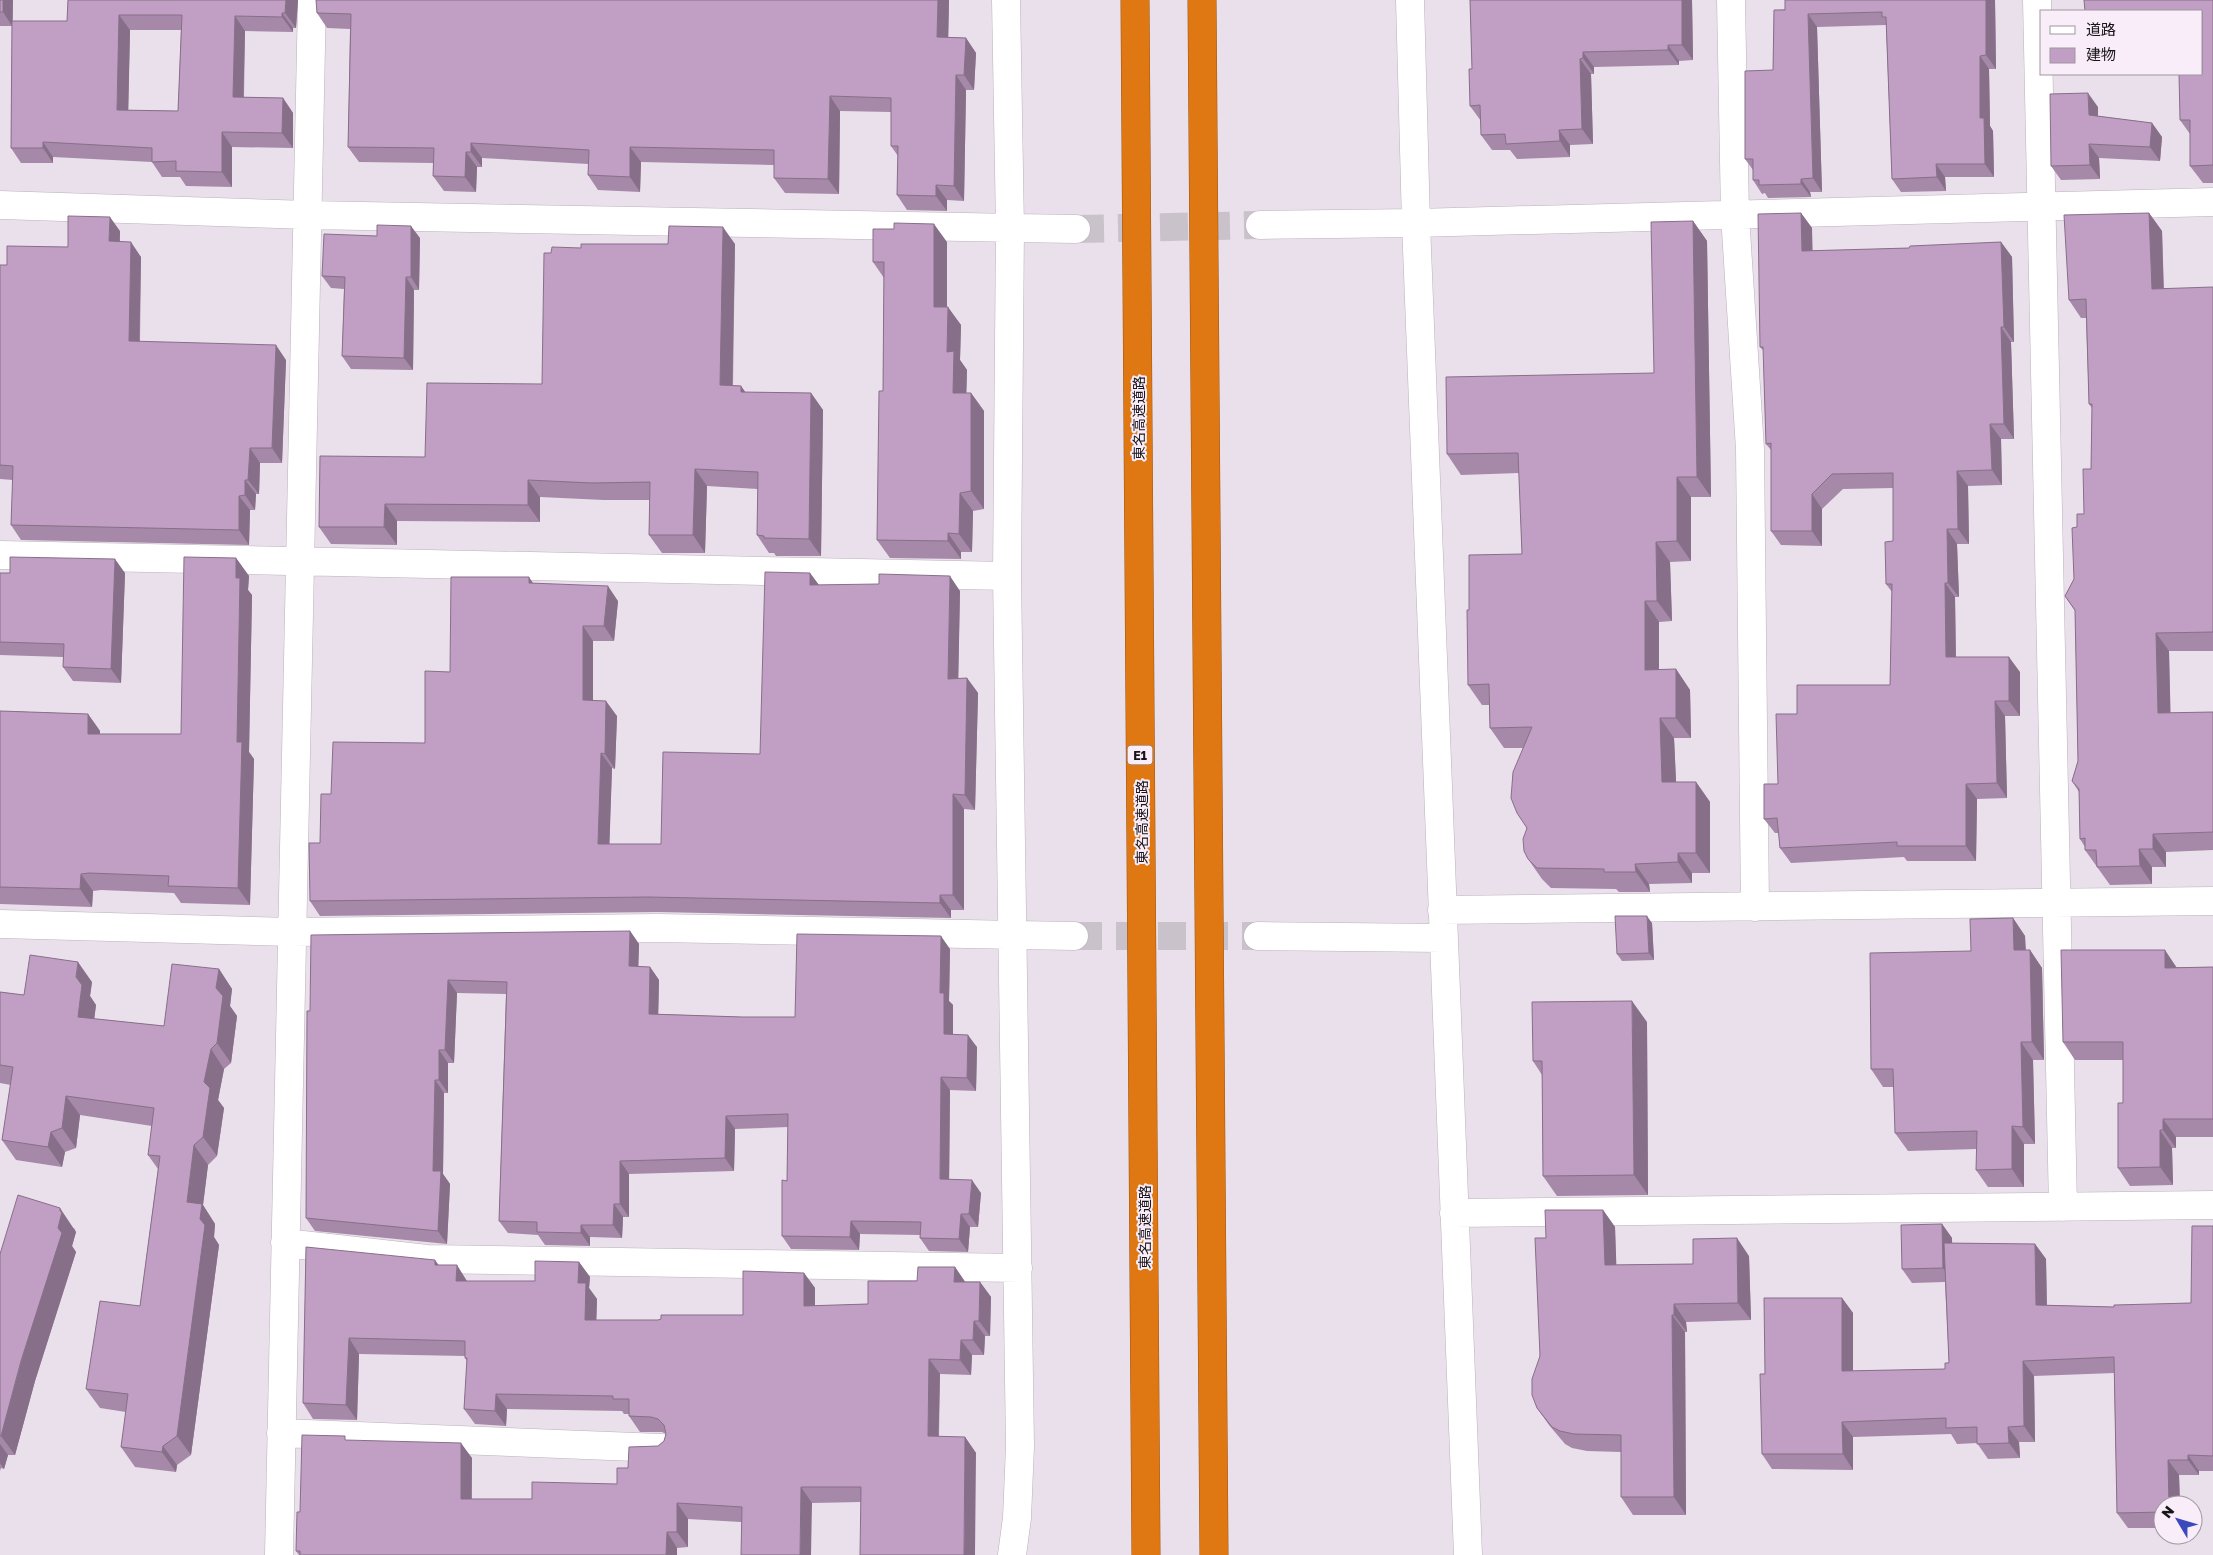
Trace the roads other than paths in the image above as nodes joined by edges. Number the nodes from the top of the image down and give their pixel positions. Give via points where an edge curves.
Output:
1 (312, 0) edge
2 (1006, 0) edge
3 (1135, 0) edge
4 (1202, 0) edge
5 (1410, 0) edge
6 (1731, 0) edge
7 (2037, 0) edge
8 (2213, 202) edge
9 (0, 205) edge
10 (2040, 206) junction
11 (308, 215) junction
12 (1735, 215) junction
13 (1416, 223) junction
14 (1260, 224) tunnel mouth
15 (1010, 228) junction
16 (1076, 229) tunnel mouth
17 (0, 555) edge
18 (300, 560) junction
19 (1007, 576) junction
20 (2213, 901) edge
21 (2058, 903) junction
22 (1755, 907) junction
23 (1442, 910) junction
24 (0, 924) edge
25 (291, 932) junction
26 (1014, 935) junction
27 (1074, 936) tunnel mouth
28 (1258, 936) tunnel mouth
29 (1443, 938) junction
30 (2213, 1205) edge
31 (2063, 1207) junction
32 (1454, 1213) junction
33 (285, 1243) junction
34 (1018, 1268) junction
35 (281, 1433) junction
36 (661, 1448) edge
37 (279, 1555) edge
38 (1012, 1555) edge
39 (1146, 1555) edge
40 (1214, 1555) edge
41 (1468, 1555) edge

1 - 11 street
2 - 15 street
3 - 39 highway, 東名高速道路 / E1
4 - 40 highway
5 - 13 street
6 - 12 street
7 - 10 street
8 - 10 street
9 - 11 street
10 - 12 street
10 - 21 street
11 - 15 street
11 - 18 street
12 - 13 street
12 - 22 street via 1750,449
13 - 14 street
13 - 23 street
15 - 16 street
15 - 19 street
17 - 18 street
18 - 19 street
18 - 25 street
19 - 26 street
20 - 21 street
21 - 22 street
21 - 31 street
22 - 23 street
23 - 29 street
24 - 25 street
25 - 26 street via 658,928
25 - 33 street
26 - 27 street
26 - 34 street
28 - 29 street
29 - 32 street
30 - 31 street
31 - 32 street
32 - 41 street
33 - 34 street via 427,1260
33 - 35 street
34 - 38 street via 1020,1446 1018,1518
35 - 36 street
35 - 37 street

